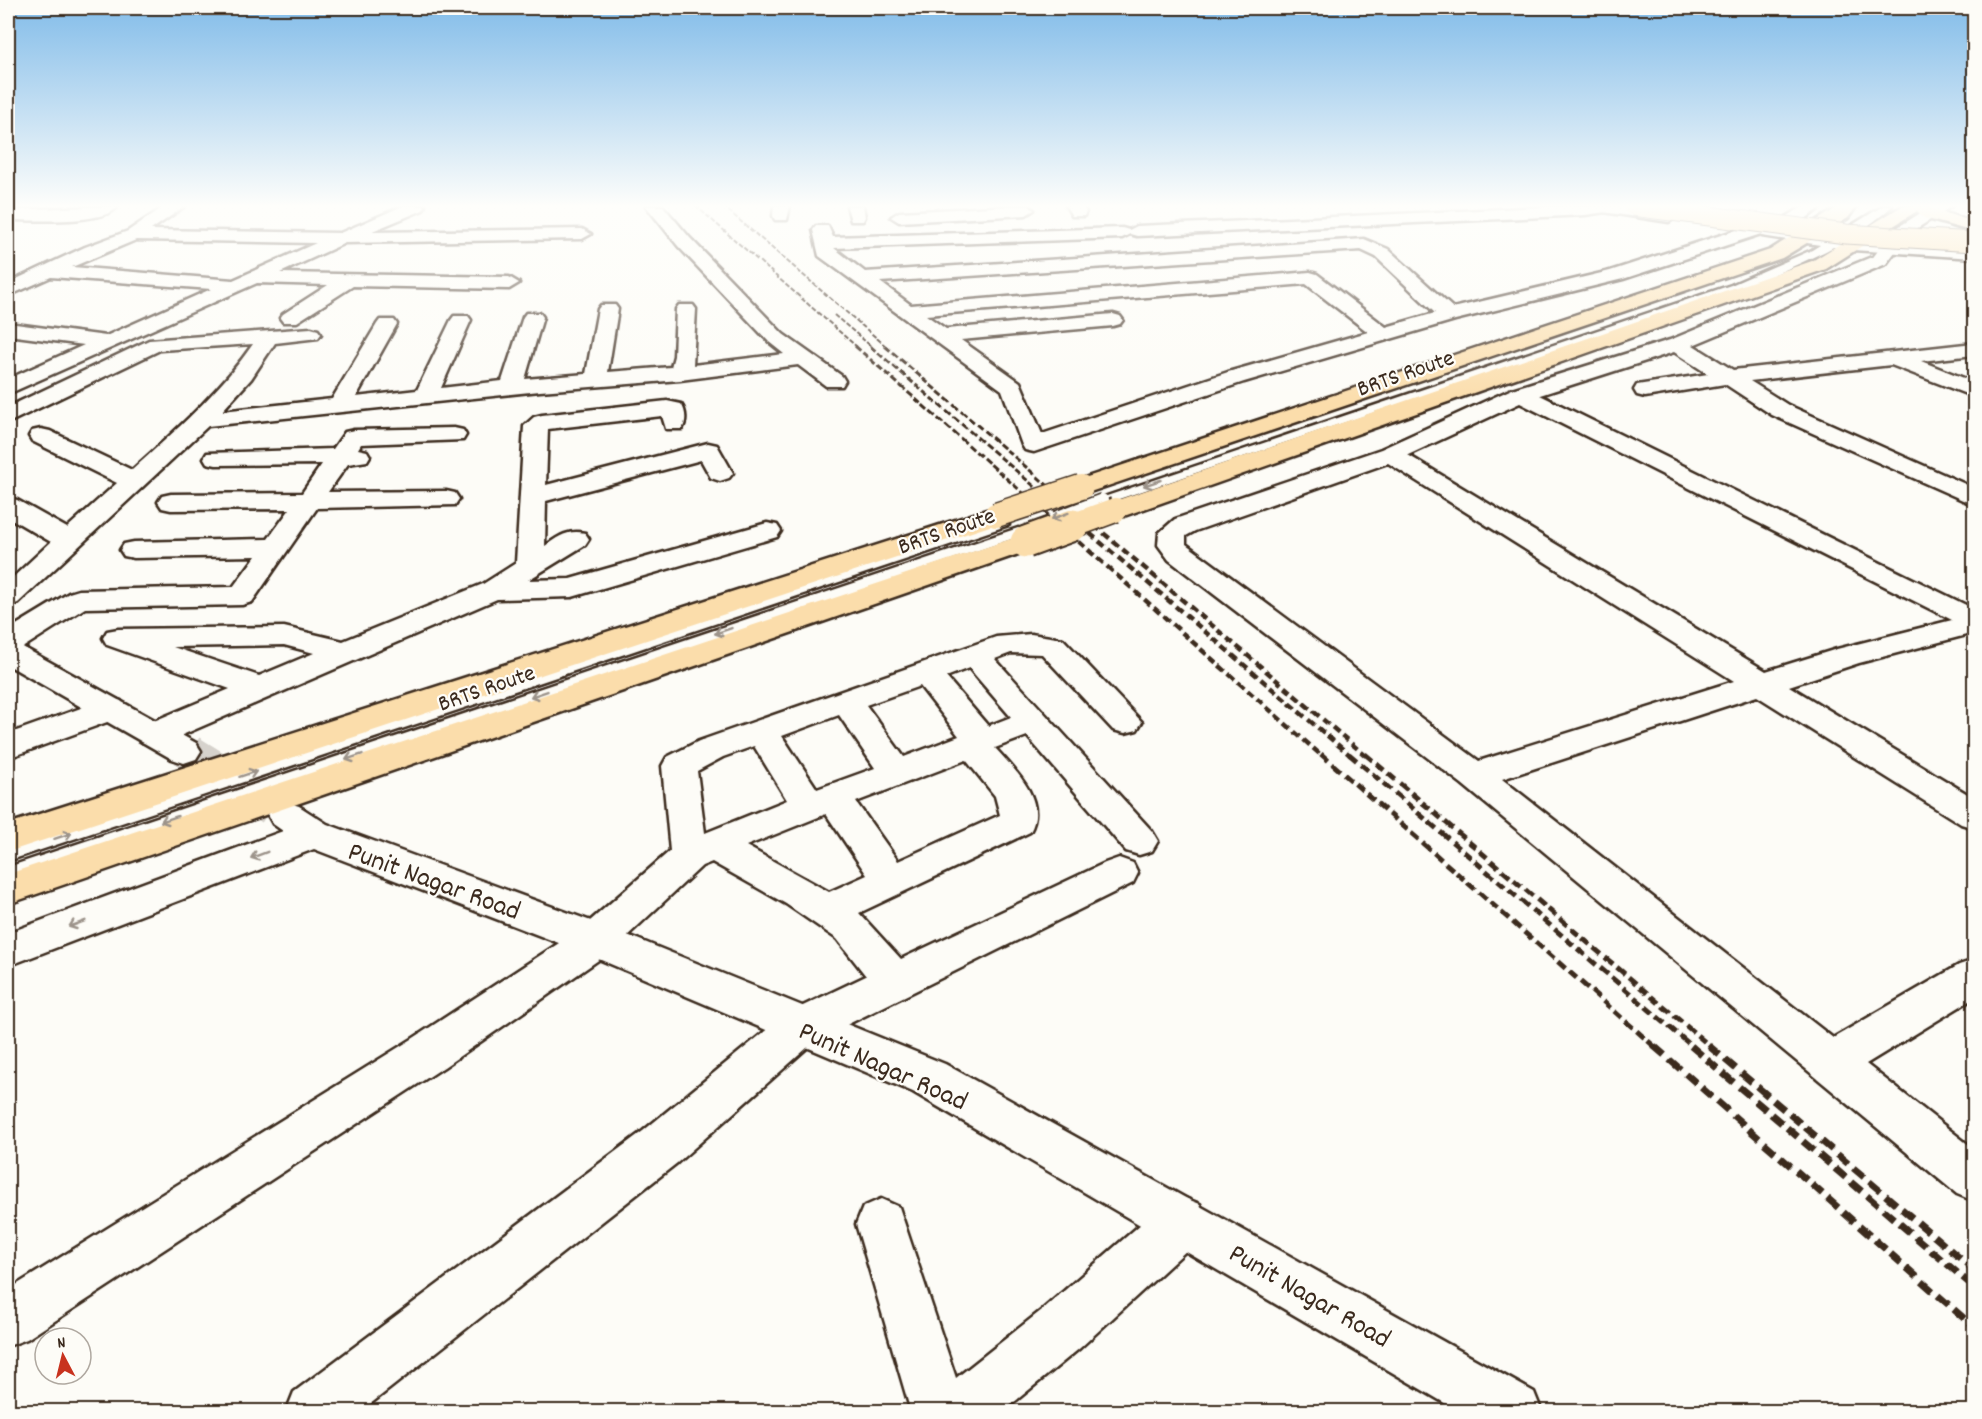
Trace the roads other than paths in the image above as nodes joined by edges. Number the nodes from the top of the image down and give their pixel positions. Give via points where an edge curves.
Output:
1 (45, 272) edge
2 (70, 272) edge
3 (265, 272) edge
4 (360, 272) edge
5 (713, 272) edge
6 (853, 272) edge
7 (947, 272) edge
8 (1403, 272) edge
9 (1625, 272) edge
10 (1725, 272) edge
11 (1797, 272) edge
12 (1850, 272) edge
13 (861, 278) junction
14 (350, 279) junction
15 (243, 282) junction
16 (508, 283) dead end
17 (8, 290) edge
18 (608, 309) dead end
19 (686, 309) dead end
20 (907, 311) junction
21 (1449, 315) junction
22 (532, 317) dead end
23 (290, 318) dead end
24 (461, 320) dead end
25 (1113, 320) dead end
26 (220, 322) dead end
27 (150, 323) junction
28 (387, 324) dead end
29 (8, 328) edge
30 (311, 334) dead end
31 (1383, 334) junction
32 (942, 336) junction
33 (268, 337) junction
34 (107, 342) junction
35 (1677, 344) junction
36 (1974, 349) edge
37 (802, 358) junction
38 (1893, 358) junction
39 (680, 373) junction
40 (1729, 377) junction
41 (596, 380) junction
42 (834, 381) dead end
43 (512, 386) junction
44 (8, 387) edge
45 (1645, 390) dead end
46 (1974, 390) edge
47 (1520, 394) junction
48 (426, 395) junction
49 (340, 405) junction
50 (8, 416) edge
51 (201, 420) junction
52 (674, 424) dead end
53 (41, 436) dead end
54 (354, 438) junction
55 (455, 445) dead end
56 (1390, 454) junction
57 (216, 458) dead end
58 (720, 473) dead end
59 (134, 481) junction
60 (532, 497) junction
61 (1974, 497) edge
62 (1097, 498) junction
63 (446, 499) dead end
64 (310, 500) junction
65 (171, 502) dead end
66 (8, 506) edge
67 (1011, 527) junction
68 (767, 531) dead end
69 (574, 539) dead end
70 (69, 541) junction
71 (277, 547) junction
72 (134, 550) dead end
73 (530, 570) junction
74 (493, 590) junction
75 (8, 597) edge
76 (1974, 622) edge
77 (8, 643) edge
78 (345, 651) junction
79 (8, 652) edge
80 (975, 656) junction
81 (927, 674) junction
82 (1764, 683) junction
83 (260, 688) junction
84 (846, 701) junction
85 (109, 709) junction
86 (1033, 721) junction
87 (1125, 722) dead end
88 (762, 731) junction
89 (154, 734) junction
90 (976, 742) junction
91 (8, 747) edge
92 (184, 751) tunnel mouth
93 (897, 773) junction
94 (1474, 775) junction
95 (821, 802) junction
96 (1974, 815) edge
97 (8, 838) edge
98 (701, 850) junction
99 (8, 854) edge
100 (8, 874) edge
101 (891, 881) junction
102 (8, 889) edge
103 (825, 911) junction
104 (596, 940) junction
105 (8, 950) edge
106 (1974, 977) edge
107 (895, 982) junction
108 (801, 1027) junction
109 (1830, 1062) junction
110 (1974, 1178) edge
111 (1182, 1221) junction
112 (881, 1224) dead end
113 (8, 1320) edge
114 (314, 1412) edge
115 (939, 1412) edge
116 (957, 1412) edge
117 (1514, 1412) edge

1 - 17 street
2 - 15 street
3 - 15 street
4 - 14 street
5 - 37 street via 776,338
6 - 13 street
7 - 13 street
8 - 21 street
9 - 21 street
10 - 62 main road
11 -> 62 main road
12 - 35 street
13 - 20 street
14 - 15 street
14 - 16 street
14 - 23 street
15 - 27 street
18 - 41 street
19 - 39 street via 685,356
20 - 31 street via 1310,278
20 - 32 street
21 - 31 street
22 - 43 street
24 - 48 street
25 - 32 street
26 - 27 street
27 - 34 street
28 - 49 street
29 - 34 street
30 - 33 street
31 - 32 street via 1236,377 1034,446 1012,387
33 - 50 street via 156,344
33 - 51 street via 243,374
34 - 44 street
35 - 40 street
35 - 47 street
36 - 38 street
37 - 39 street
37 - 42 street
38 - 40 street
38 - 46 street
39 - 41 street
40 - 45 street
40 - 61 street via 1780,410
41 - 43 street
43 - 48 street
47 - 56 street
47 - 76 street
48 - 49 street
49 - 51 street
51 - 59 street
52 - 60 street via 673,409 667,408 542,422 535,430
53 - 59 street
54 - 55 street
54 - 57 street
54 - 64 street
56 - 82 street
56 - 94 street via 1185,525 1173,533 1172,545
58 - 60 street via 708,450
59 - 70 street
60 - 73 street
62 - 67 main road, bridge
62 - 67 main road, bridge
63 - 64 street
64 - 65 street
64 - 71 street
66 - 70 street
67 - 97 main road
99 -> 67 lane, BRTS Route
67 -> 100 lane, BRTS Route
67 - 102 main road
68 - 74 street via 572,588
69 - 73 street
70 - 75 street
71 - 72 street
71 - 77 street via 242,596 79,599
73 - 74 street
74 - 78 street
76 - 82 street
78 - 83 street
78 - 83 street via 284,636 111,636
79 - 85 street
80 - 81 street
80 - 86 street
80 - 87 street via 1007,644 1031,642 1052,646
81 - 84 street
81 - 90 street
82 - 94 street
82 - 96 street
83 - 89 street
84 - 88 street
84 - 93 street
85 - 89 street
85 - 91 street
86 - 90 street
86 - 107 street via 1129,857
88 - 95 street
88 - 98 street via 711,749 679,766
89 - 92 street
90 - 93 street
90 - 101 street via 1017,800 1021,813 1017,823
93 - 95 street
94 - 109 street
95 - 98 street
95 - 101 street
98 - 103 street via 800,893
98 - 104 street
101 - 103 street
103 - 107 street via 851,928
104 -> 105 street, Punit Nagar Road via 300,825
104 - 108 street, Punit Nagar Road
104 - 113 street via 428,1053
106 - 109 street
107 - 108 street
108 - 111 street, Punit Nagar Road via 929,1078
108 - 114 street via 660,1147
109 - 110 street
111 - 116 street via 1061,1329
111 - 117 street, Punit Nagar Road
112 - 115 street

